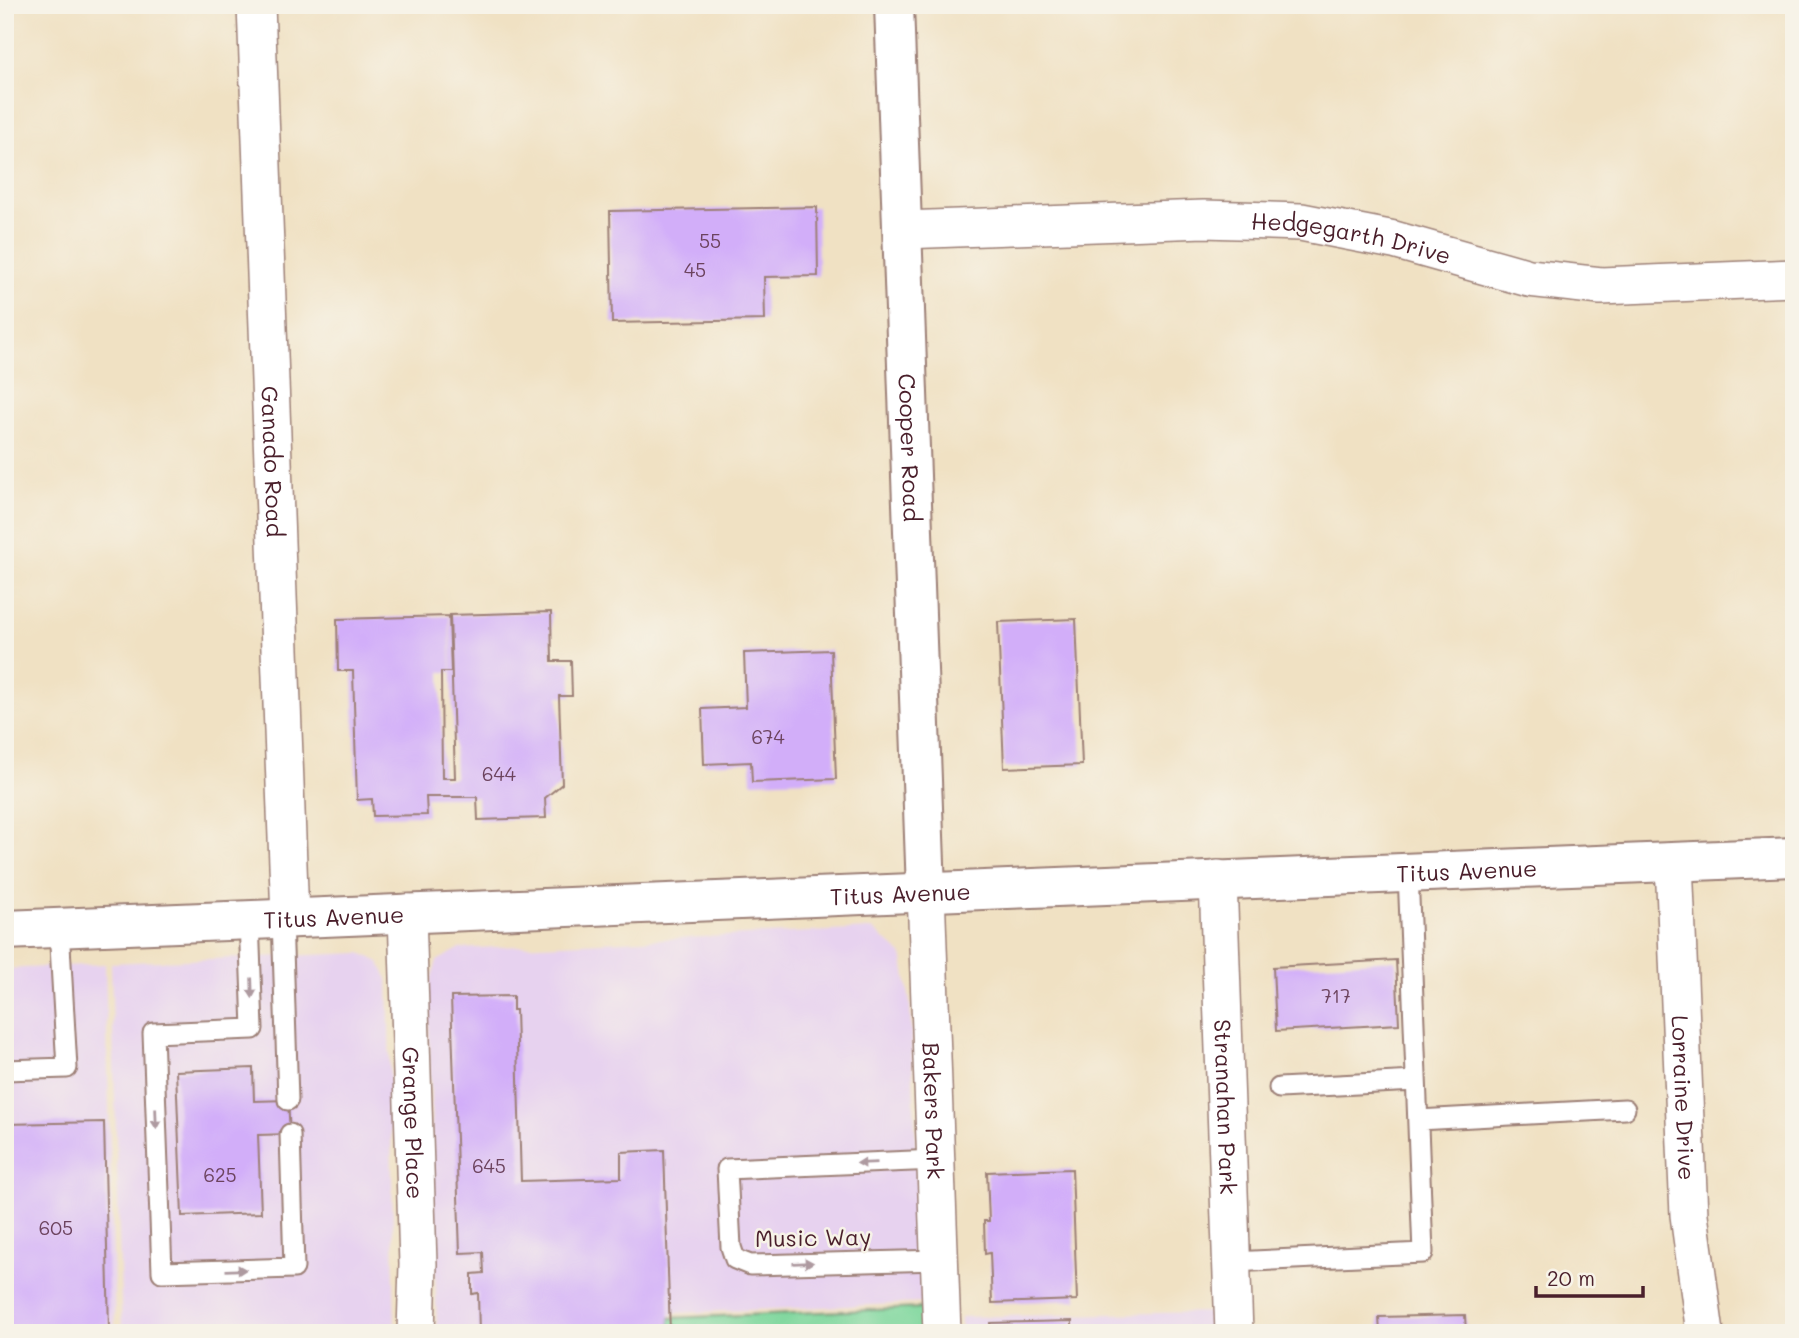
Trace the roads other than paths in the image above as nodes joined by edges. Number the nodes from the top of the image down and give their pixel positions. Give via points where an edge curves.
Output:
1 (256, 5) edge
2 (894, 5) edge
3 (903, 230) junction
4 (1794, 278) edge
5 (1794, 858) edge
6 (1674, 862) junction
7 (1408, 872) junction
8 (1218, 879) junction
9 (926, 891) junction
10 (407, 913) junction
11 (274, 918) junction
12 (59, 928) junction
13 (5, 930) edge
14 (5, 1070) edge
15 (1416, 1081) junction
16 (1279, 1088) dead end
17 (288, 1100) dead end
18 (1625, 1109) dead end
19 (1418, 1120) junction
20 (290, 1134) dead end
21 (936, 1160) junction
22 (939, 1260) junction
23 (1231, 1262) junction
24 (416, 1333) edge
25 (942, 1333) edge
26 (1234, 1333) edge
27 (1705, 1333) edge

1 - 11 street, Ganado Road
2 - 3 main road, Cooper Road
3 - 4 street, Hedgegarth Drive via 1204,219 1301,222 1394,240 1529,278 1601,286
3 - 9 main road, Cooper Road
5 - 6 main road, Titus Avenue
6 - 7 main road, Titus Avenue
6 - 27 street, Lorraine Drive via 1689,1215
7 - 8 main road, Titus Avenue
7 - 15 lane
8 - 9 main road, Titus Avenue
8 - 23 street, Stranahan Park
9 - 10 main road, Titus Avenue
9 - 21 street, Bakers Park
10 - 11 main road, Titus Avenue
10 - 24 street, Grange Place
11 - 12 main road, Titus Avenue
11 - 17 lane
11 -> 20 lane via 253,1029 153,1033 162,1272 294,1268
12 - 13 main road, Titus Avenue
12 - 14 lane via 67,1068
15 - 16 lane
15 - 19 lane
18 - 19 lane
19 - 23 lane via 1423,1253
21 - 22 street, Bakers Park
21 -> 22 lane, Music Way via 727,1169 731,1247 736,1259 750,1265
22 - 25 street, Bakers Park
23 - 26 street, Stranahan Park

